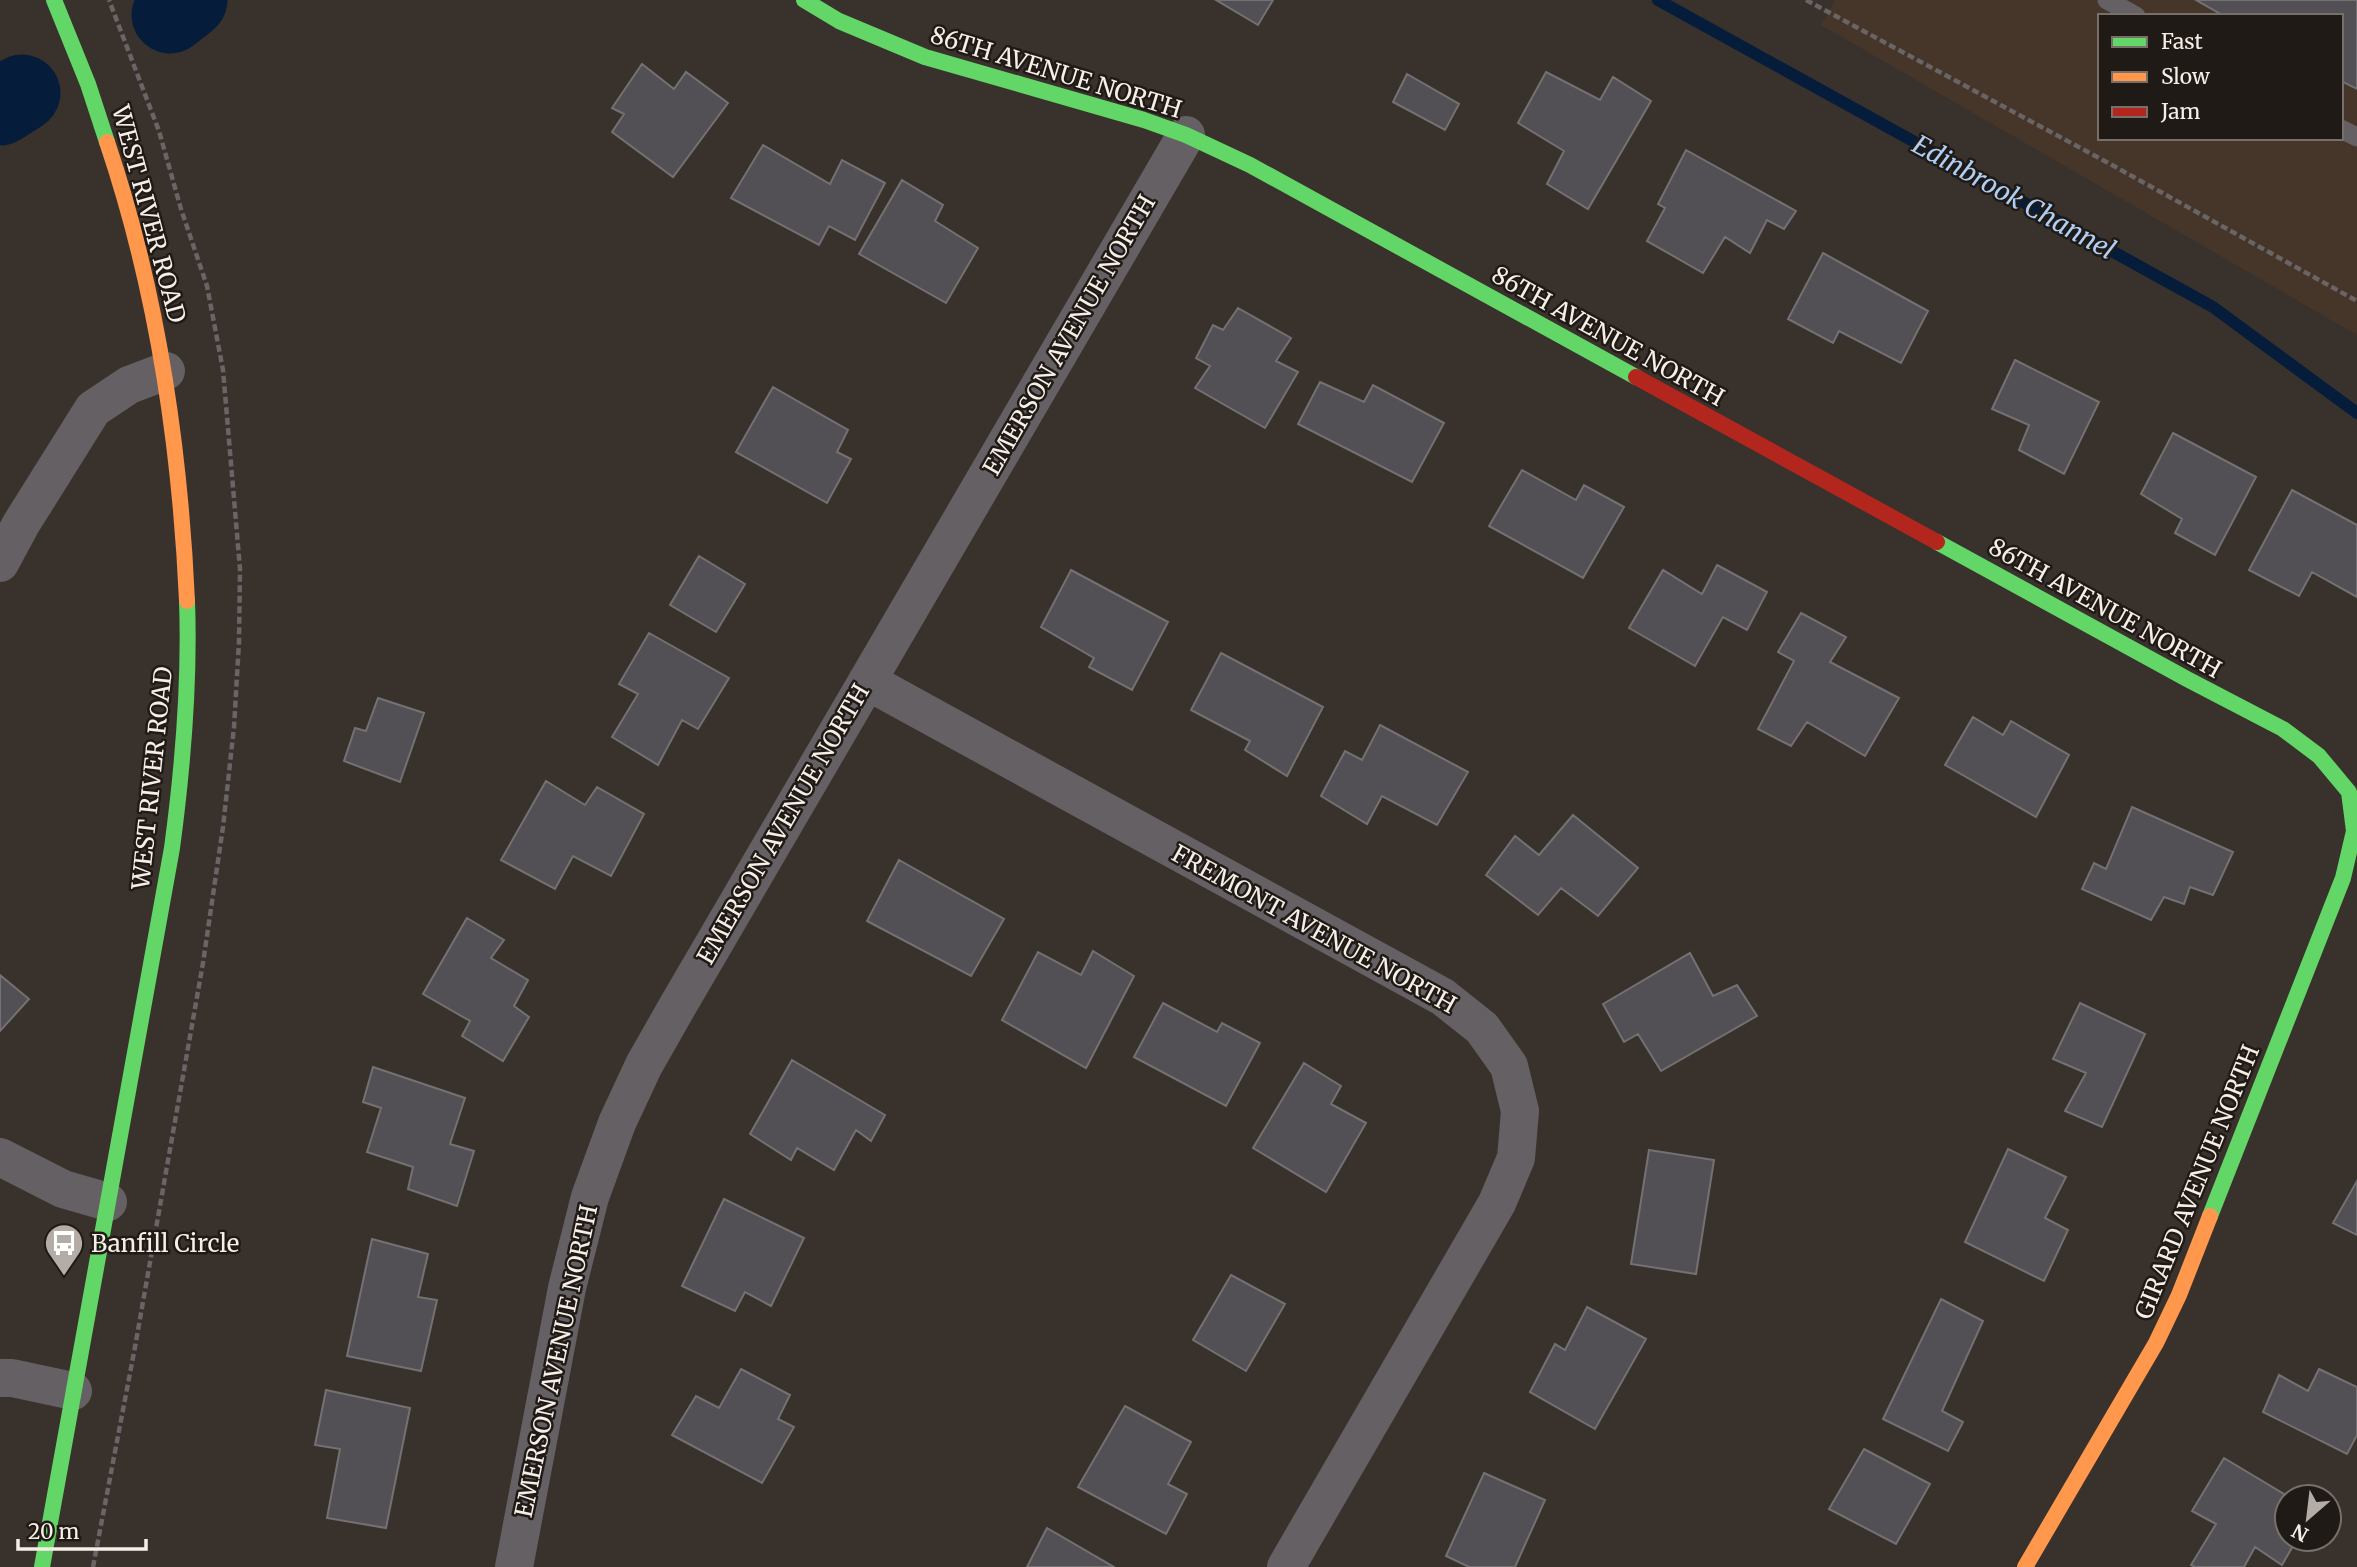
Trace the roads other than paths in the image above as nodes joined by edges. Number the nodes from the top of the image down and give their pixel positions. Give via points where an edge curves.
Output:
1 (54, 0) edge
2 (804, 0) edge
3 (2107, 0) edge
4 (2132, 14) edge
5 (1186, 135) junction
6 (166, 371) junction
7 (0, 563) edge
8 (867, 681) junction
9 (2349, 792) joint
10 (0, 1157) edge
11 (108, 1202) junction
12 (0, 1378) edge
13 (73, 1391) junction
14 (42, 1567) edge
15 (514, 1567) edge
16 (1286, 1567) edge
17 (2025, 1567) edge

1 - 6 street, WEST RIVER ROAD via 125,195
2 - 5 street, 86TH AVENUE NORTH via 838,21 925,57 1086,101
3 - 4 lane
5 - 8 street, EMERSON AVENUE NORTH
5 - 9 street, 86TH AVENUE NORTH via 1250,165 2283,729 2319,756
6 - 7 street via 129,385 93,409
6 - 11 street, WEST RIVER ROAD via 182,510 186,706 174,840
8 - 15 street, EMERSON AVENUE NORTH via 644,1065 617,1123 590,1197 567,1288
8 - 16 street, FREMONT AVENUE NORTH via 1443,997 1482,1028 1509,1066 1520,1111 1516,1158 1497,1203
9 - 17 street, GIRARD AVENUE NORTH via 2354,831 2343,878 2179,1296
10 - 11 street via 62,1189
11 - 13 street, WEST RIVER ROAD
12 - 13 street
13 - 14 street, WEST RIVER ROAD

